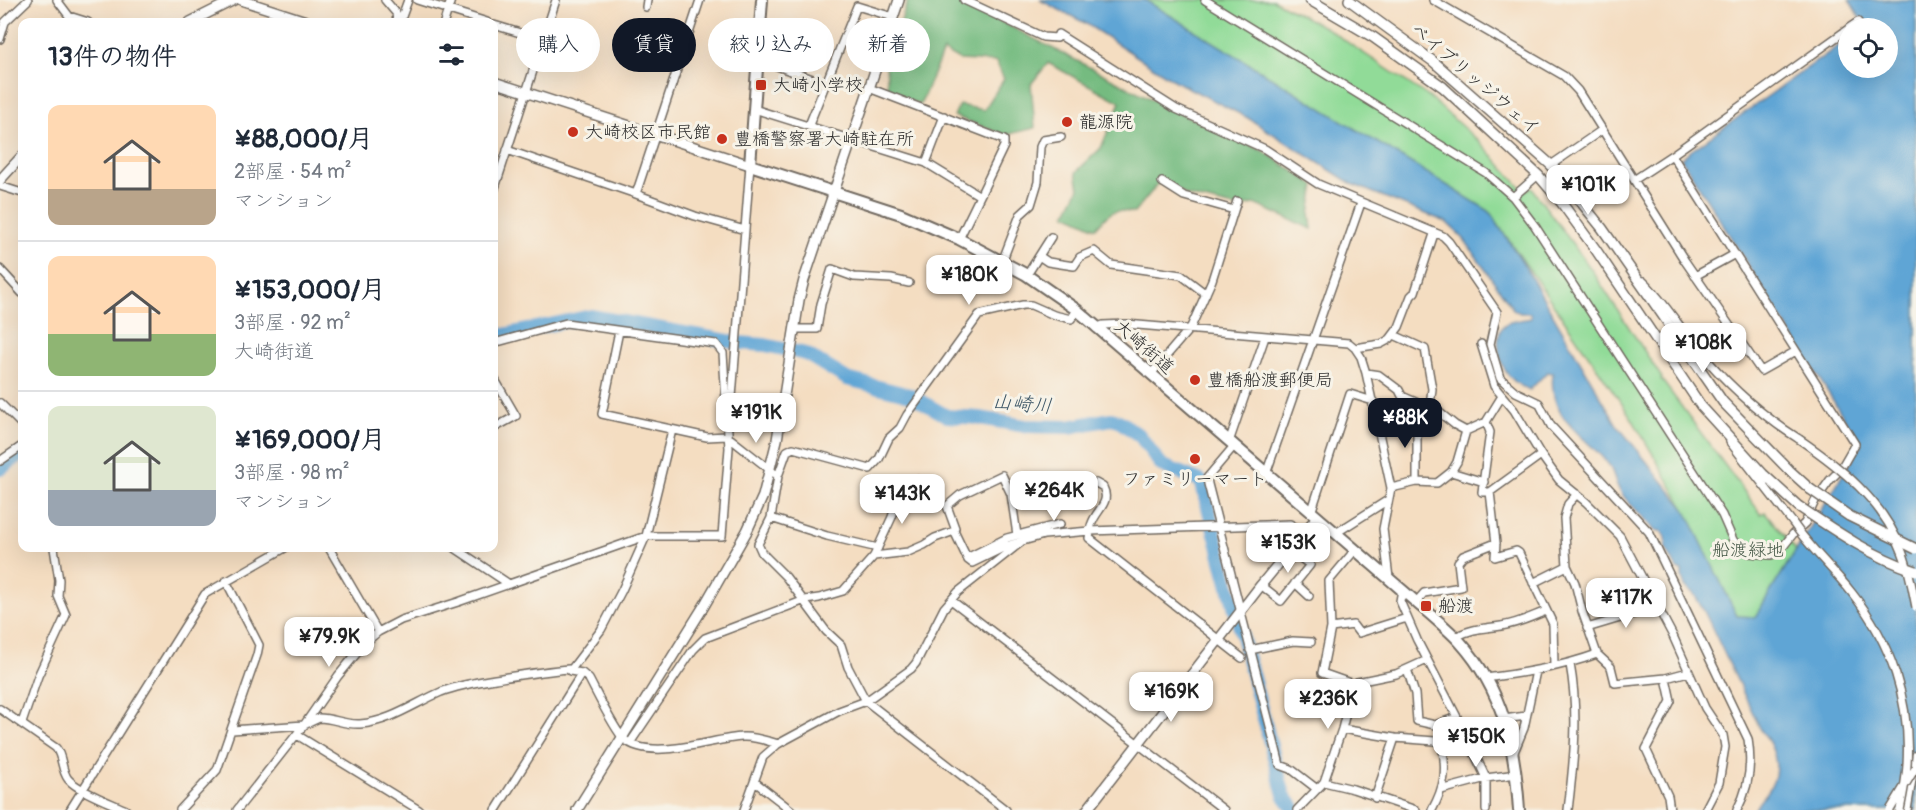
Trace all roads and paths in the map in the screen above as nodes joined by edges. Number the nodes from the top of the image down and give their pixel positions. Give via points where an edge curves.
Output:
1 (28, 0) edge
2 (57, 0) edge
3 (234, 0) edge
4 (386, 0) edge
5 (408, 0) edge
6 (417, 0) edge
7 (452, 0) edge
8 (556, 0) edge
9 (700, 0) edge
10 (762, 0) edge
11 (899, 0) edge
12 (964, 0) edge
13 (1205, 0) edge
14 (1310, 0) edge
15 (1349, 0) edge
16 (1433, 0) edge
17 (247, 1) edge
18 (448, 10) junction
19 (893, 17) junction
20 (75, 18) edge
21 (198, 18) edge
22 (297, 18) edge
23 (398, 18) edge
24 (401, 18) edge
25 (445, 18) edge
26 (474, 18) edge
27 (550, 18) edge
28 (761, 18) edge
29 (498, 26) edge
30 (516, 32) edge
31 (1838, 37) edge
32 (0, 39) edge
33 (532, 72) edge
34 (757, 72) edge
35 (795, 72) edge
36 (498, 83) edge
37 (826, 84) junction
38 (869, 88) junction
39 (525, 92) junction
40 (754, 109) junction
41 (944, 116) junction
42 (809, 125) junction
43 (1602, 130) junction
44 (655, 134) junction
45 (1061, 137) dead end
46 (852, 140) junction
47 (507, 150) junction
48 (1672, 155) junction
49 (18, 160) edge
50 (926, 163) junction
51 (750, 165) junction
52 (1551, 165) junction
53 (1538, 175) junction
54 (498, 178) edge
55 (0, 180) edge
56 (1634, 180) junction
57 (1162, 182) dead end
58 (0, 186) edge
59 (18, 191) edge
60 (834, 193) junction
61 (636, 194) junction
62 (980, 196) junction
63 (1513, 197) junction
64 (1237, 201) dead end
65 (1361, 203) junction
66 (1234, 210) junction
67 (745, 230) junction
68 (1434, 234) junction
69 (1051, 237) dead end
70 (959, 239) junction
71 (1735, 254) junction
72 (1039, 256) junction
73 (1002, 262) junction
74 (0, 269) edge
75 (1027, 276) junction
76 (1637, 276) junction
77 (1695, 276) junction
78 (909, 284) dead end
79 (18, 289) edge
80 (1206, 294) junction
81 (1077, 310) junction
82 (1096, 328) junction
83 (795, 329) junction
84 (1188, 330) junction
85 (619, 331) junction
86 (1394, 335) junction
87 (1265, 337) junction
88 (1311, 340) junction
89 (498, 342) edge
90 (1481, 344) dead end
91 (1355, 348) junction
92 (1796, 351) junction
93 (1366, 373) junction
94 (1151, 374) junction
95 (498, 385) edge
96 (1508, 385) junction
97 (1501, 394) junction
98 (1373, 401) junction
99 (0, 403) edge
100 (1430, 405) junction
101 (1417, 416) dead end
102 (18, 421) edge
103 (1486, 422) junction
104 (498, 426) edge
105 (672, 430) junction
106 (1466, 431) junction
107 (1724, 433) junction
108 (727, 436) junction
109 (1232, 444) junction
110 (18, 449) edge
111 (1542, 455) junction
112 (0, 461) edge
113 (1452, 472) junction
114 (774, 473) junction
115 (1266, 474) junction
116 (919, 480) dead end
117 (1417, 482) junction
118 (1484, 482) junction
119 (1096, 483) dead end
120 (1390, 488) junction
121 (1490, 492) junction
122 (1577, 494) junction
123 (1388, 500) junction
124 (1314, 515) junction
125 (771, 518) junction
126 (1060, 524) dead end
127 (1216, 527) junction
128 (954, 531) junction
129 (1090, 531) junction
130 (1304, 533) junction
131 (1336, 533) junction
132 (1017, 535) junction
133 (646, 536) junction
134 (1023, 541) junction
135 (1496, 543) junction
136 (878, 548) junction
137 (1916, 549) edge
138 (1290, 550) junction
139 (1355, 550) junction
140 (55, 552) edge
141 (278, 552) edge
142 (331, 552) edge
143 (461, 552) edge
144 (874, 556) junction
145 (967, 558) junction
146 (1567, 566) junction
147 (1916, 571) edge
148 (1389, 579) junction
149 (226, 581) junction
150 (1295, 583) junction
151 (1533, 583) junction
152 (509, 584) junction
153 (1262, 585) junction
154 (1402, 590) junction
155 (1310, 596) dead end
156 (805, 600) junction
157 (951, 600) junction
158 (1416, 602) junction
159 (1657, 607) junction
160 (1916, 607) edge
161 (1546, 610) junction
162 (1238, 615) junction
163 (1407, 618) junction
164 (1331, 628) junction
165 (1587, 628) junction
166 (378, 632) junction
167 (1455, 637) junction
168 (1218, 640) junction
169 (1311, 642) dead end
170 (1250, 650) junction
171 (1597, 654) junction
172 (1242, 658) dead end
173 (1427, 660) junction
174 (1570, 664) junction
175 (1554, 666) junction
176 (1407, 669) junction
177 (570, 671) junction
178 (1536, 671) junction
179 (1688, 672) junction
180 (582, 673) junction
181 (1486, 678) junction
182 (1666, 678) junction
183 (1353, 684) junction
184 (866, 701) junction
185 (0, 709) edge
186 (1526, 716) junction
187 (1457, 717) junction
188 (1504, 719) junction
189 (22, 723) junction
190 (304, 725) junction
191 (1435, 725) junction
192 (1342, 729) junction
193 (232, 730) junction
194 (297, 735) junction
195 (1395, 738) junction
196 (626, 741) junction
197 (1434, 741) junction
198 (1138, 743) junction
199 (778, 744) junction
200 (1514, 752) junction
201 (1916, 755) edge
202 (1916, 767) edge
203 (1517, 774) junction
204 (1486, 778) junction
205 (755, 782) junction
206 (1324, 782) junction
207 (83, 789) junction
208 (1317, 789) junction
209 (1441, 790) junction
210 (1376, 798) junction
211 (70, 810) edge
212 (126, 810) edge
213 (180, 810) edge
214 (237, 810) edge
215 (418, 810) edge
216 (496, 810) edge
217 (577, 810) edge
218 (744, 810) edge
219 (791, 810) edge
220 (1006, 810) edge
221 (1087, 810) edge
222 (1224, 810) edge
223 (1297, 810) edge
224 (1416, 810) edge
225 (1432, 810) edge
226 (1486, 810) edge
227 (1519, 810) edge
228 (1568, 810) edge
229 (1670, 810) edge
230 (1705, 810) edge
231 (1737, 810) edge
232 (1890, 810) edge
233 (1900, 810) edge
234 (1907, 810) edge

1 - 32 street via 5,22
2 - 20 street via 69,16
3 - 21 street
4 - 23 street
5 - 24 street
6 - 18 street
7 - 18 street
8 - 27 street
9 - 44 street
10 - 28 main road
11 - 19 street
12 - 65 street via 1043,37 1057,38 1058,34 1176,110 1265,149 1318,184
13 - 63 street via 1486,173
14 - 53 street, ベイブリッジウェイ via 1435,80
15 - 52 street, ベイブリッジウェイ via 1434,62
16 - 43 street via 1564,76 1590,106
17 - 22 street
18 - 25 street
18 - 26 street
19 - 37 street via 857,6
19 - 38 street
29 - 30 street
31 - 48 street
33 - 39 street
34 - 40 main road
35 - 37 street
36 - 39 street
37 - 42 street
38 - 41 street
38 - 46 street
39 - 44 street
39 - 47 street
40 - 42 street
40 - 51 main road
41 - 50 street
41 - 62 street via 1004,140
42 - 46 street
43 - 52 street
43 - 56 street
44 - 51 street
44 - 61 street
45 - 73 street via 1043,140 1031,205 1020,215
46 - 50 street
46 - 60 street
47 - 54 street
47 - 61 street
48 - 56 street
48 - 71 street
49 - 55 street
50 - 62 street
51 - 60 main road, 大崎街道
51 - 67 street
52 - 76 street, ベイブリッジウェイ
53 - 63 street
53 - 107 street, ベイブリッジウェイ via 1596,250 1701,406
56 - 77 street
57 - 66 street via 1184,196
58 - 59 street
60 - 70 main road, 大崎街道 via 901,214
60 - 83 street via 804,280
61 - 67 street
62 - 70 street
63 - 92 street via 1670,432 1722,515 1733,540 1750,553 1770,555 1782,548 1805,523 1815,501 1855,444
64 - 66 street
65 - 68 street
65 - 88 street
66 - 80 street
67 - 108 street
68 - 86 street via 1415,292
68 - 96 street via 1449,242 1497,312 1490,344 1500,378
69 - 72 street
70 - 73 main road, 大崎街道
71 - 77 street
71 - 92 street
72 - 75 street
72 - 80 street via 1048,262 1074,266 1094,251 1111,265 1180,274
73 - 75 main road, 大崎街道
74 - 79 street
75 - 81 main road, 大崎街道
76 - 137 street, ベイブリッジウェイ, bridge via 1724,402 1789,470 1849,516
76 - 160 street, bridge via 1726,380 1768,418 1829,459 1886,519 1901,549
77 - 92 street via 1761,370
78 - 83 street via 854,277 832,269 817,329
80 - 84 street
81 - 82 main road, 大崎街道
81 - 114 street via 1071,319 1031,305 979,315 870,469 793,448
82 - 84 street via 1126,324
82 - 94 main road, 大崎街道
83 - 114 street
84 - 87 street
84 - 94 street
85 - 89 street via 566,323
85 - 105 street via 602,414
85 - 108 street via 716,344 723,353
86 - 91 street via 1381,344
86 - 100 street via 1425,349 1432,389
87 - 88 street
87 - 109 street
88 - 91 street
88 - 115 street
90 - 97 street via 1494,386
91 - 93 street
93 - 98 street
93 - 100 street via 1379,375 1402,396
94 - 109 main road, 大崎街道
95 - 104 street via 516,416
96 - 97 street
96 - 231 street via 1539,403 1551,426 1649,532 1748,739 1750,770
97 - 103 street
97 - 111 street
98 - 120 street
98 - 124 street via 1350,394
99 - 102 street
100 - 106 street
101 - 117 street
103 - 106 street
103 - 118 street via 1490,432
105 - 108 street via 707,437
105 - 133 street
106 - 113 street
107 - 147 street, ベイブリッジウェイ, bridge via 1798,506 1872,552
107 - 233 street, bridge via 1853,594 1889,654 1906,719 1907,767
108 - 114 street
108 - 133 street via 722,536
109 - 115 main road, 大崎街道
109 - 127 street via 1207,478
110 - 112 street
111 - 121 street
111 - 122 street via 1559,480
113 - 117 street via 1437,483
113 - 118 street
114 - 125 street
114 - 196 street via 747,531
115 - 124 main road, 大崎街道
116 - 136 street via 909,479 902,485
117 - 120 street
118 - 121 street via 1482,492
119 - 129 street via 1103,487 1106,498
120 - 123 street
121 - 135 street
122 - 146 street via 1568,504 1564,518
122 - 159 street via 1620,536
123 - 131 street
123 - 148 street via 1383,540
124 - 130 street
124 - 131 main road, 大崎街道
125 - 136 street
125 - 156 street via 759,549
126 - 132 street
127 - 129 street
127 - 130 street via 1290,524
127 - 162 street
128 - 132 street via 947,506 960,495 1002,475 1011,494
128 - 144 street via 908,552
128 - 145 street
129 - 134 street
129 - 168 street via 1089,538
130 - 138 street
131 - 139 main road, 大崎街道
132 - 145 street
133 - 152 street
133 - 177 street via 601,630
134 - 145 street via 976,562
134 - 157 street
135 - 151 street via 1495,557 1512,551 1519,553
135 - 158 street via 1463,556 1458,562 1461,587 1424,593
136 - 144 street
138 - 150 street via 1310,566
138 - 153 street
139 - 148 main road, 大崎街道
139 - 164 street via 1329,581
140 - 189 street via 58,596 66,615
141 - 149 street
142 - 166 street
143 - 152 street
144 - 156 street via 843,591
146 - 151 street
146 - 165 street
148 - 154 main road, 大崎街道
149 - 193 street via 259,645
149 - 207 street via 205,594 194,609
150 - 153 street via 1281,601
150 - 155 street
151 - 161 street
152 - 166 street
153 - 162 street
154 - 158 main road, 大崎街道
154 - 163 street via 1400,602
156 - 184 street via 841,645
156 - 196 street via 714,634 698,644
157 - 184 street via 914,666
157 - 198 street
158 - 167 main road, 大崎街道
159 - 165 street
159 - 179 street
161 - 167 street via 1516,623 1481,627
161 - 175 street via 1553,624
162 - 168 street
162 - 170 street
163 - 164 street via 1359,633 1353,625
163 - 173 street
164 - 183 street via 1322,674
165 - 171 street
166 - 190 street via 338,676
167 - 181 main road, 大崎街道
168 - 172 street
168 - 198 street
169 - 170 street via 1293,641
170 - 208 street via 1280,765
171 - 174 street
171 - 182 street via 1611,667 1616,683
173 - 176 street
173 - 187 street
174 - 175 street
174 - 228 street via 1576,740
175 - 178 street
176 - 183 street
176 - 191 street via 1415,694 1417,721
177 - 180 street
177 - 190 street via 541,671 459,686 374,722 340,723 319,718
178 - 181 street
178 - 186 street
179 - 182 street
179 - 230 street via 1723,735 1725,747 1719,783
180 - 196 street
180 - 216 street
181 - 188 main road, 大崎街道
182 - 229 street via 1671,700 1646,749 1668,796
183 - 192 street
184 - 199 street
184 - 220 street
185 - 189 street
186 - 188 street
186 - 200 street
187 - 191 street
187 - 204 street
188 - 200 main road, 大崎街道
189 - 207 street via 56,748 67,777
190 - 193 street
190 - 194 street
191 - 197 street
192 - 195 street
192 - 206 street
193 - 213 street via 218,770
194 - 214 street
194 - 215 street
195 - 197 street
195 - 210 street
196 - 199 street via 634,746 670,750 742,737
196 - 217 street
197 - 209 street via 1442,745 1446,764
198 - 221 street
198 - 222 street
199 - 205 street via 763,757
200 - 203 main road, 大崎街道
201 - 234 street, bridge
202 - 232 street, bridge
203 - 204 street
203 - 227 main road, 大崎街道
204 - 209 street
204 - 226 street
205 - 218 street
205 - 219 street
206 - 208 street
206 - 210 street
207 - 211 street
207 - 212 street
208 - 223 street
209 - 225 street
210 - 224 street

